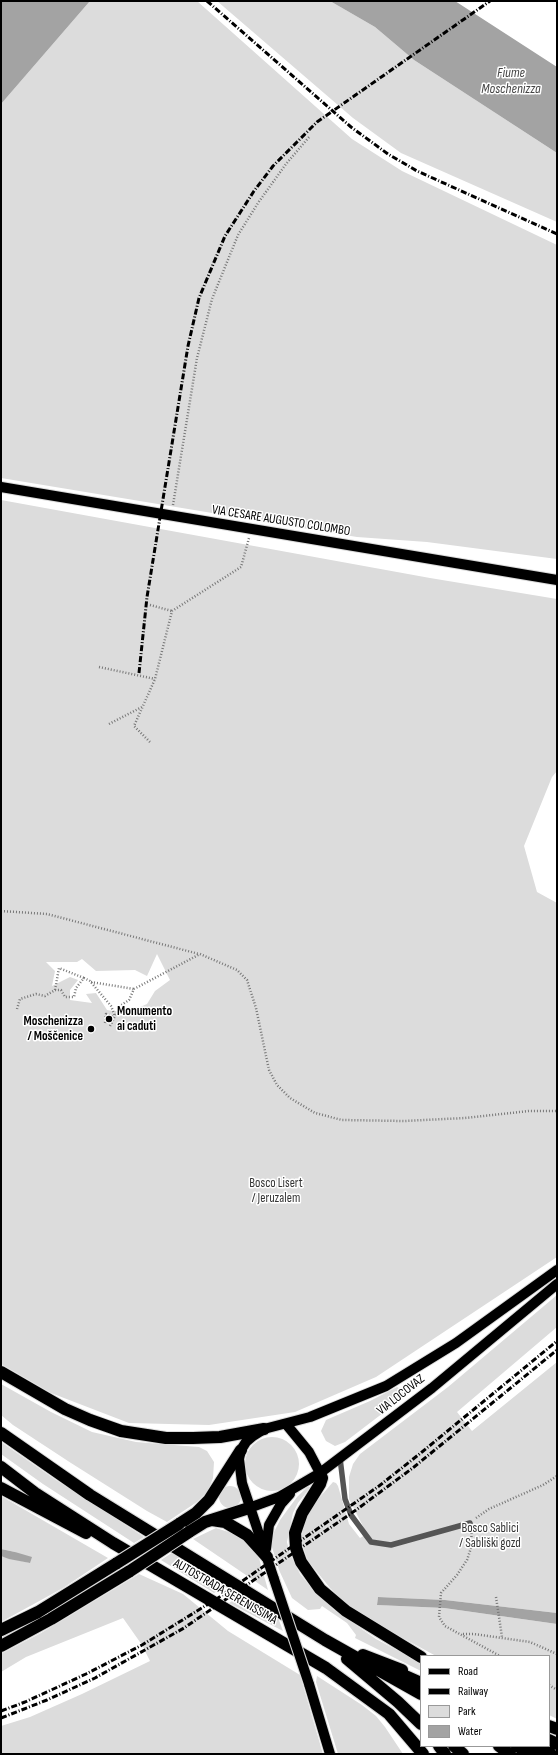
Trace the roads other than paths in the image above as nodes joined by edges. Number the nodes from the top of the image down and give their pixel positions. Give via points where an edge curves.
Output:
1 (1, 487) edge
2 (557, 580) edge
3 (557, 1270) edge
4 (557, 1284) edge
5 (1, 1372) edge
6 (286, 1424) junction
7 (264, 1429) junction
8 (1, 1433) edge
9 (241, 1450) junction
10 (340, 1458) junction
11 (1, 1467) edge
12 (320, 1473) junction
13 (1, 1488) edge
14 (294, 1489) junction
15 (249, 1508) junction
16 (212, 1520) junction
17 (470, 1523) road end
18 (113, 1543) junction
19 (267, 1557) junction
20 (1, 1630) edge
21 (325, 1640) junction
22 (1, 1646) edge
23 (420, 1656) edge
24 (420, 1677) edge
25 (420, 1683) edge
26 (420, 1690) edge
27 (420, 1713) edge
28 (420, 1723) edge
29 (500, 1747) edge
30 (519, 1747) edge
31 (537, 1747) edge
32 (330, 1754) edge
33 (423, 1754) edge
34 (510, 1754) edge
35 (530, 1754) edge
36 (551, 1754) edge

1 - 2 main road, VIA CESARE AUGUSTO COLOMBO
3 - 6 main road, VIA LOCOVAZ via 456,1343 386,1386 341,1406
4 - 10 main road, VIA LOCOVAZ via 432,1388
5 - 7 highway via 66,1409 121,1431 166,1438 193,1438 220,1437
6 - 7 main road, VIA LOCOVAZ
6 - 12 main road via 309,1452
7 - 9 main road, VIA LOCOVAZ via 253,1436
8 - 21 highway, AUTOSTRADA SERENISSIMA via 90,1495
9 - 15 main road via 240,1475
9 - 20 highway, bridge via 209,1500 196,1513 38,1612
10 - 12 main road, VIA LOCOVAZ
10 - 17 lane via 345,1499 351,1515 372,1542 391,1545
11 - 18 highway, AUTOSTRADA SERENISSIMA via 35,1493
12 - 14 main road, VIA LOCOVAZ
12 - 23 highway via 320,1484 302,1513 295,1533 296,1548 301,1562 320,1589 346,1612
13 - 18 highway via 58,1520
14 - 15 main road, VIA LOCOVAZ
14 - 19 main road via 281,1504 269,1525 266,1540
15 - 16 highway
15 - 19 main road
16 - 19 highway via 225,1522 247,1535
16 - 22 highway, bridge via 51,1619
18 - 33 highway, AUTOSTRADA SERENISSIMA via 326,1668 389,1714
19 - 32 main road, bridge
21 - 24 highway
21 - 25 highway
21 - 26 highway
21 - 27 highway via 405,1699
21 - 28 highway
29 - 34 highway
30 - 35 highway
31 - 36 highway

